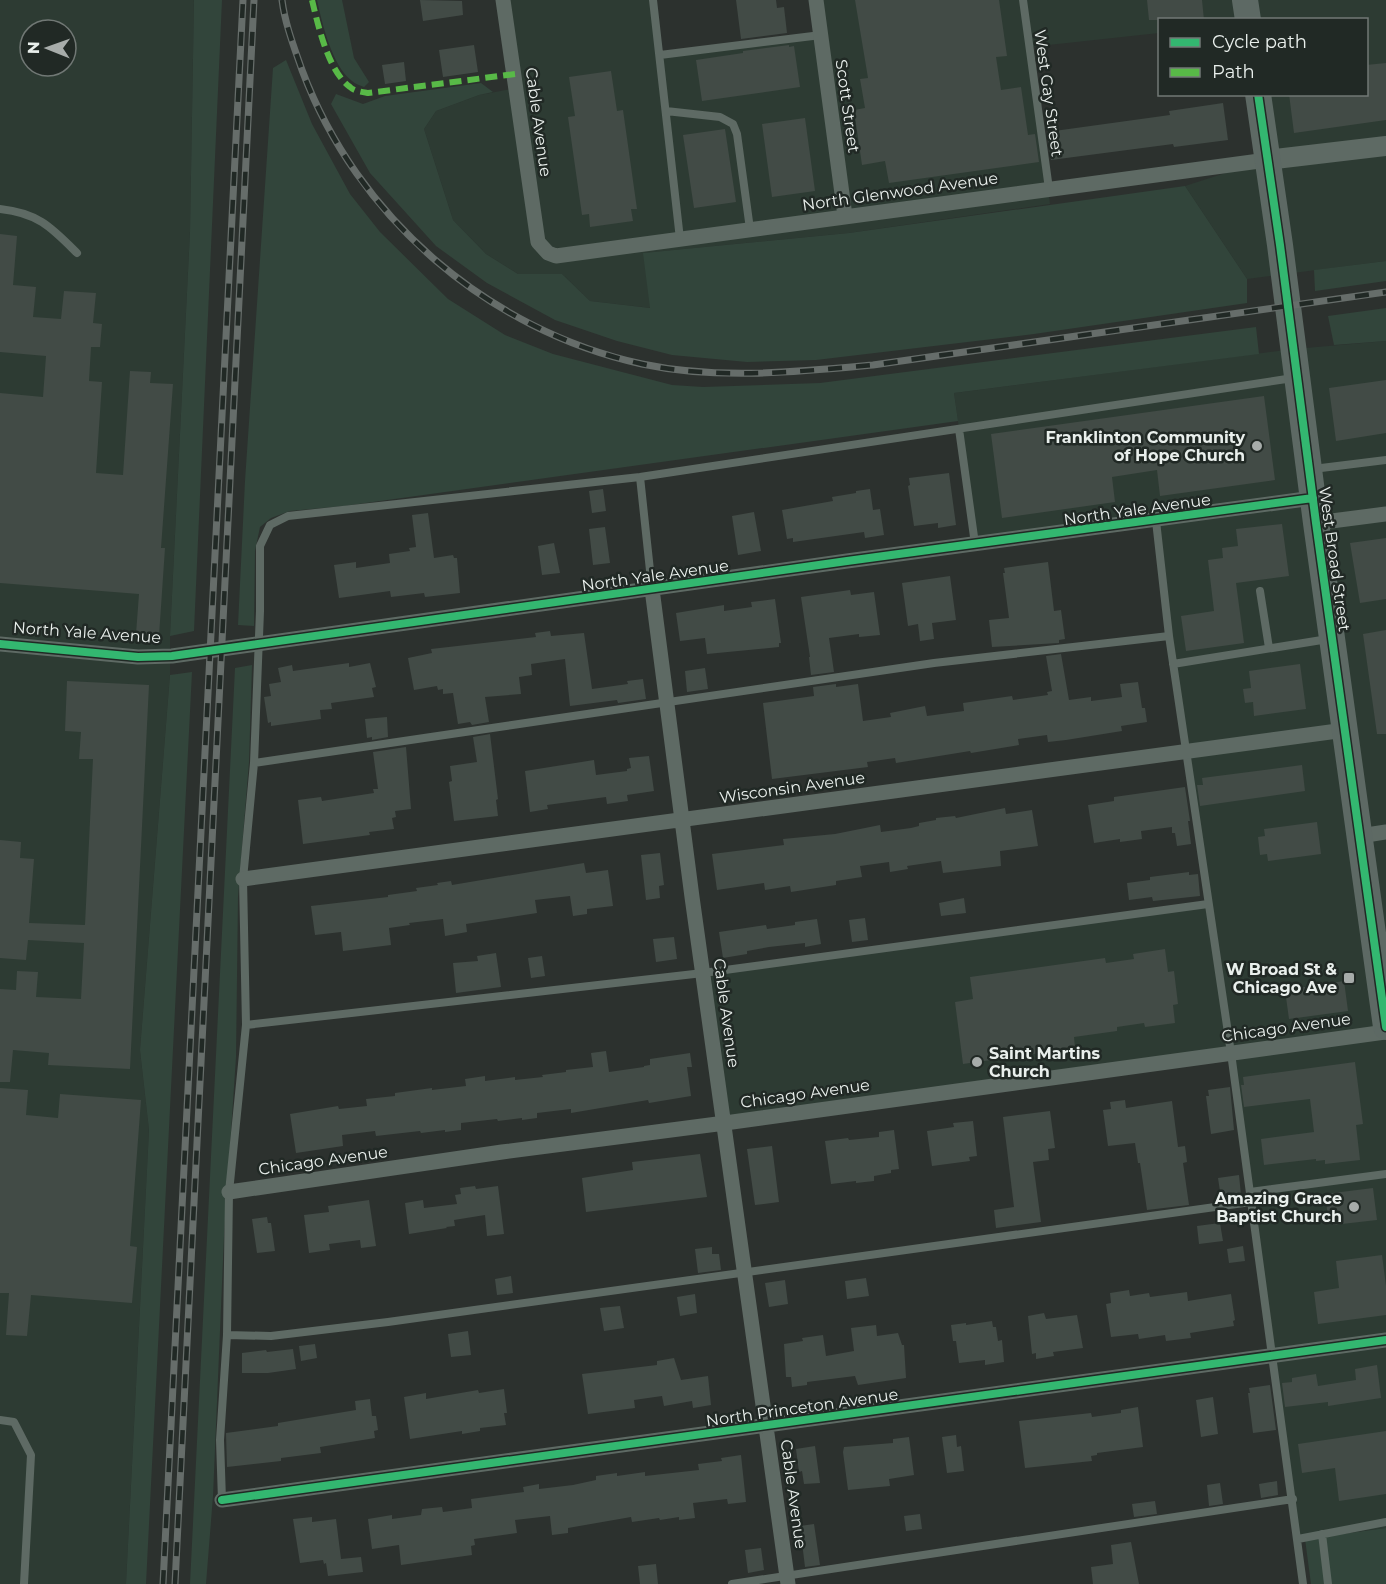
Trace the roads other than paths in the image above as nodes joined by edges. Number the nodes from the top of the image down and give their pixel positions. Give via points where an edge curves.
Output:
1 (503, 0) edge
2 (653, 0) edge
3 (816, 0) edge
4 (1023, 0) edge
5 (1245, 0) edge
6 (1248, 18) edge
7 (821, 36) junction
8 (660, 55) junction
9 (1258, 96) edge
10 (666, 111) junction
11 (1386, 146) edge
12 (1267, 160) junction
13 (1049, 189) junction
14 (0, 209) edge
15 (845, 216) junction
16 (750, 229) junction
17 (680, 239) junction
18 (541, 248) joint
19 (77, 253) dead end
20 (1297, 377) junction
21 (959, 429) junction
22 (1386, 460) edge
23 (1309, 469) junction
24 (640, 477) junction
25 (1315, 511) junction
26 (1386, 514) edge
27 (1156, 521) junction
28 (975, 544) junction
29 (652, 589) junction
30 (1260, 591) dead end
31 (1169, 636) junction
32 (1332, 638) junction
33 (0, 644) edge
34 (258, 645) junction
35 (1269, 648) junction
36 (1173, 664) junction
37 (668, 702) junction
38 (1345, 730) junction
39 (1186, 751) junction
40 (254, 763) junction
41 (684, 820) junction
42 (1386, 832) edge
43 (1360, 836) junction
44 (243, 879) junction
45 (1208, 904) junction
46 (703, 973) junction
47 (246, 1025) junction
48 (1386, 1027) edge
49 (1386, 1032) edge
50 (1231, 1053) junction
51 (724, 1123) junction
52 (1386, 1174) edge
53 (229, 1192) junction
54 (1250, 1192) junction
55 (1251, 1202) junction
56 (745, 1273) junction
57 (227, 1335) junction
58 (1386, 1340) edge
59 (1273, 1356) junction
60 (0, 1420) edge
61 (766, 1426) junction
62 (1293, 1499) junction
63 (222, 1500) joint
64 (1386, 1522) edge
65 (1322, 1534) junction
66 (1298, 1539) junction
67 (788, 1580) edge
68 (24, 1584) edge
69 (732, 1584) edge
70 (1303, 1584) edge
71 (1328, 1584) edge

1 - 18 street, Cable Avenue
2 - 8 lane
3 - 7 street, Scott Street
4 - 13 lane, West Gay Street
5 - 6 main road
7 - 8 lane
7 - 15 street, Scott Street
8 - 10 lane
9 - 12 main road, West Broad Street
10 - 16 lane via 720,117 733,124
10 - 17 lane
11 - 12 street
12 - 13 street, North Glenwood Avenue
12 - 20 main road, West Broad Street
13 - 15 street, North Glenwood Avenue
14 - 19 lane via 37,218
15 - 16 street, North Glenwood Avenue
16 - 17 street, North Glenwood Avenue
17 - 18 street, North Glenwood Avenue via 556,256
20 - 21 lane
20 - 23 main road, West Broad Street
21 - 24 lane
21 - 28 lane
22 - 23 lane
23 - 25 main road, West Broad Street
24 - 29 lane
24 - 34 lane via 288,516 270,525 260,546
25 - 26 street, North Yale Avenue
25 - 27 street, North Yale Avenue
25 - 32 main road, West Broad Street
27 - 28 street, North Yale Avenue
27 - 31 lane
28 - 29 street, North Yale Avenue
29 - 34 street, North Yale Avenue
29 - 37 street, Cable Avenue
30 - 35 lane
31 - 36 lane
31 - 37 lane via 934,663
32 - 35 lane
32 - 38 main road, West Broad Street
33 - 34 street, North Yale Avenue via 138,657
34 - 40 lane
35 - 36 lane
36 - 39 lane
37 - 40 lane
37 - 41 street, Cable Avenue
38 - 39 street, Wisconsin Avenue
38 - 43 main road, West Broad Street
39 - 41 street, Wisconsin Avenue
39 - 45 lane
40 - 44 lane
41 - 44 street, Wisconsin Avenue
41 - 46 street, Cable Avenue
42 - 43 street
43 - 48 main road, West Broad Street
44 - 47 lane
45 - 46 lane
45 - 50 lane
46 - 47 lane
46 - 51 street, Cable Avenue
47 - 53 lane
49 - 50 street, Chicago Avenue
50 - 51 street, Chicago Avenue
50 - 54 lane
51 - 53 street, Chicago Avenue
51 - 56 street, Cable Avenue
52 - 54 lane
53 - 57 lane
54 - 55 lane
55 - 56 lane
55 - 59 lane
56 - 57 lane via 283,1335
56 - 61 street, Cable Avenue
57 - 63 lane via 220,1440
58 - 59 street, North Princeton Avenue
59 - 61 street, North Princeton Avenue
59 - 62 lane
60 - 68 lane via 14,1422 31,1455
61 - 63 street, North Princeton Avenue
61 - 67 street, Cable Avenue
62 - 66 lane
62 - 67 lane
64 - 65 lane
65 - 66 lane
65 - 71 lane
66 - 70 lane
67 - 69 lane

